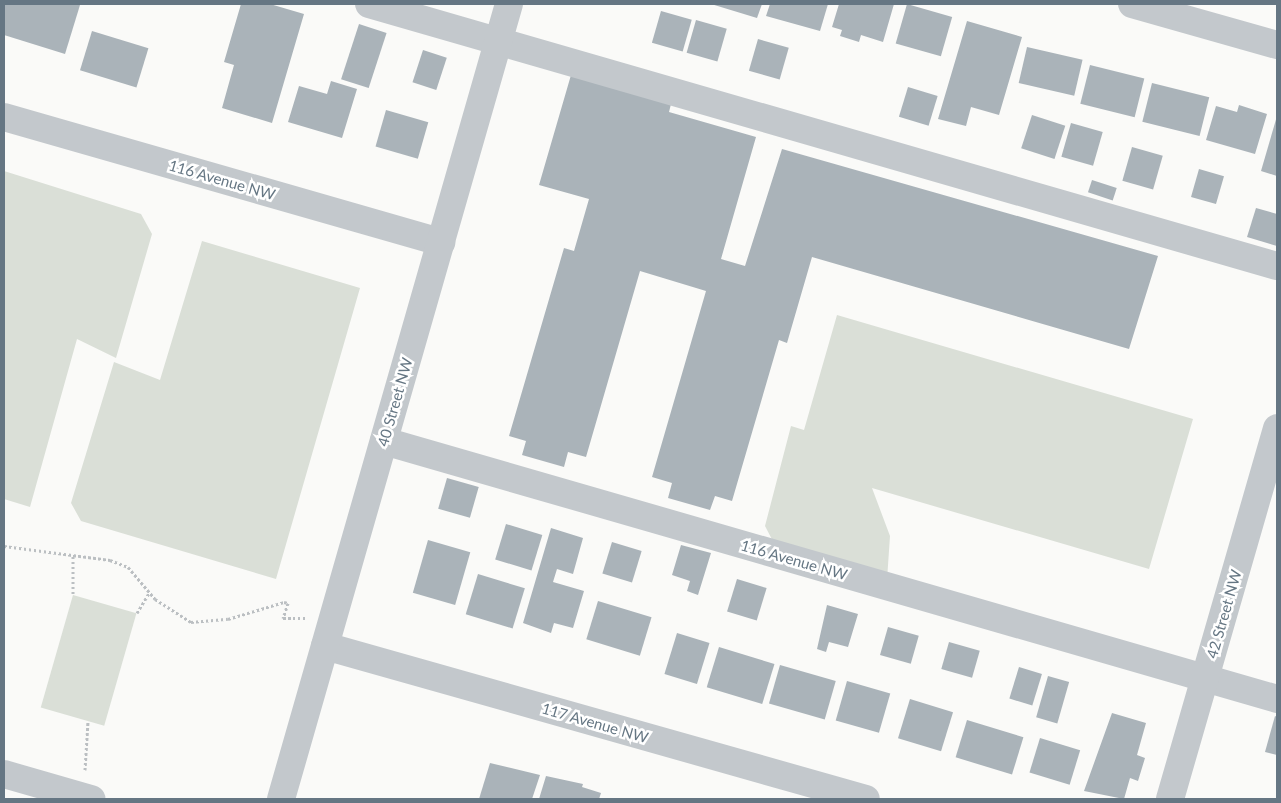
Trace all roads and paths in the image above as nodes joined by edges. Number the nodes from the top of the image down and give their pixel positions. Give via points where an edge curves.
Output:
1 (369, 4) edge
2 (509, 4) edge
3 (1132, 4) edge
4 (499, 40) junction
5 (1277, 45) edge
6 (4, 117) edge
7 (441, 242) junction
8 (1277, 266) edge
9 (1277, 428) edge
10 (384, 441) junction
11 (1270, 479) edge
12 (4, 546) edge
13 (73, 556) junction
14 (149, 593) junction
15 (74, 595) dead end
16 (335, 612) junction
17 (137, 613) dead end
18 (325, 646) junction
19 (1205, 678) junction
20 (1277, 699) edge
21 (88, 721) dead end
22 (4, 774) edge
23 (41, 792) edge
24 (84, 797) edge
25 (281, 799) edge
26 (866, 799) edge
27 (1170, 799) edge

1 - 4 street
2 - 4 street, 40 Street NW
3 - 5 street
4 - 7 street, 40 Street NW
4 - 8 street
6 - 7 street, 116 Avenue NW
7 - 10 street, 40 Street NW
9 - 11 street, 42 Street NW
10 - 16 street, 40 Street NW
10 - 19 street, 116 Avenue NW
11 - 19 street, 42 Street NW
12 - 13 path
13 - 14 path via 128,567
13 - 15 path
14 - 16 path via 191,622 203,624 284,602 288,603 283,618 294,621
14 - 17 path
16 - 18 street, 40 Street NW
18 - 25 street, 40 Street NW
18 - 26 street, 117 Avenue NW
19 - 20 street, 116 Avenue NW
19 - 27 street, 42 Street NW
21 - 24 path
22 - 23 street
23 - 24 street

